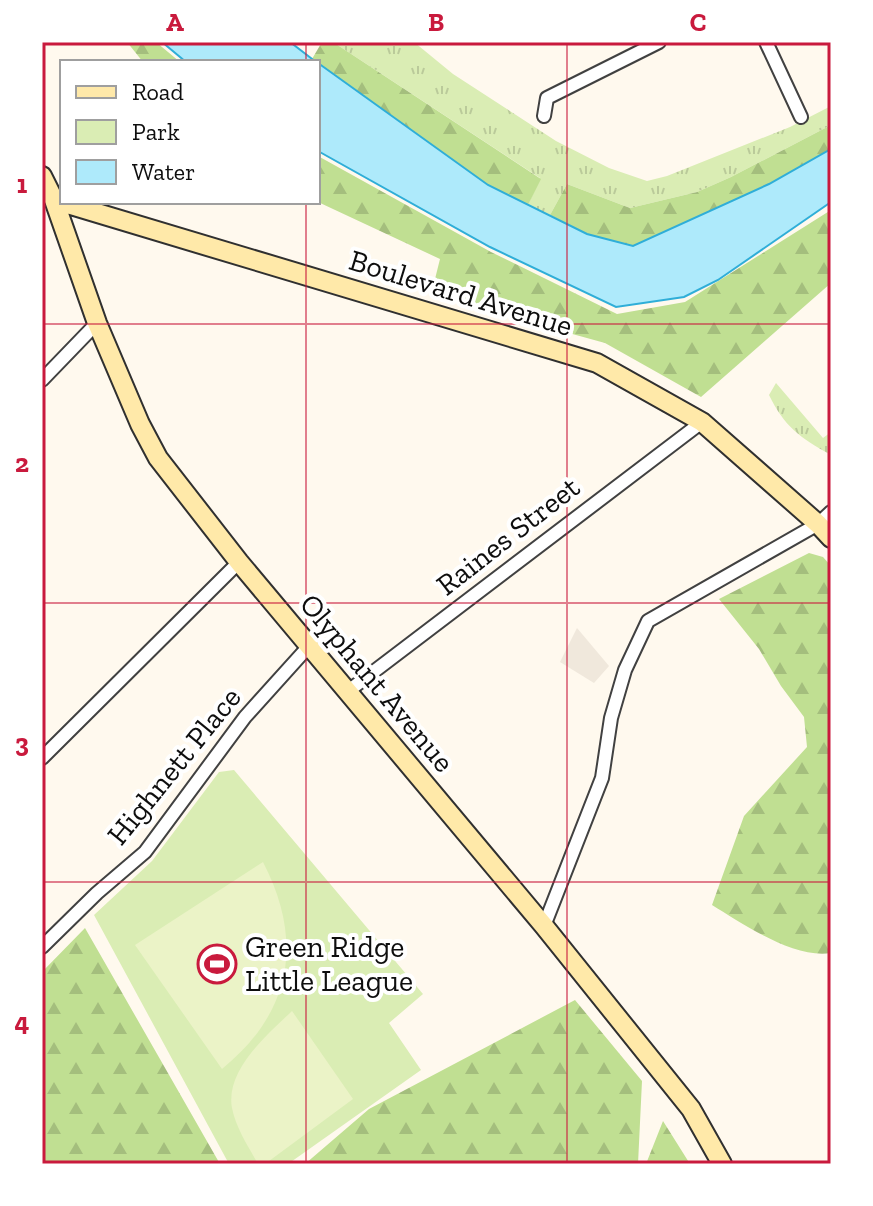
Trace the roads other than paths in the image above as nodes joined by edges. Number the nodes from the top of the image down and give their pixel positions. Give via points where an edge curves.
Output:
1 (659, 42) edge
2 (766, 42) edge
3 (544, 116) dead end
4 (801, 117) dead end
5 (42, 176) edge
6 (48, 198) edge
7 (68, 204) edge
8 (97, 323) junction
9 (42, 380) edge
10 (702, 422) junction
11 (827, 525) edge
12 (239, 562) junction
13 (309, 646) junction
14 (347, 692) junction
15 (42, 758) edge
16 (544, 926) junction
17 (42, 947) edge
18 (722, 1164) edge

1 - 3 street via 547,98
2 - 4 street
5 - 6 street
6 - 8 street, Olyphant Avenue
7 - 10 street, Boulevard Avenue via 597,363
8 - 9 street
8 - 12 street, Olyphant Avenue via 158,458
10 - 11 street, Boulevard Avenue
10 - 14 street, Raines Street
11 - 16 street via 648,621 625,670 602,778
12 - 13 street, Olyphant Avenue
12 - 15 street
13 - 14 street, Olyphant Avenue
13 - 17 street, Highnett Place via 245,717 145,852
14 - 16 street, Olyphant Avenue
16 - 18 street, Olyphant Avenue via 691,1109

